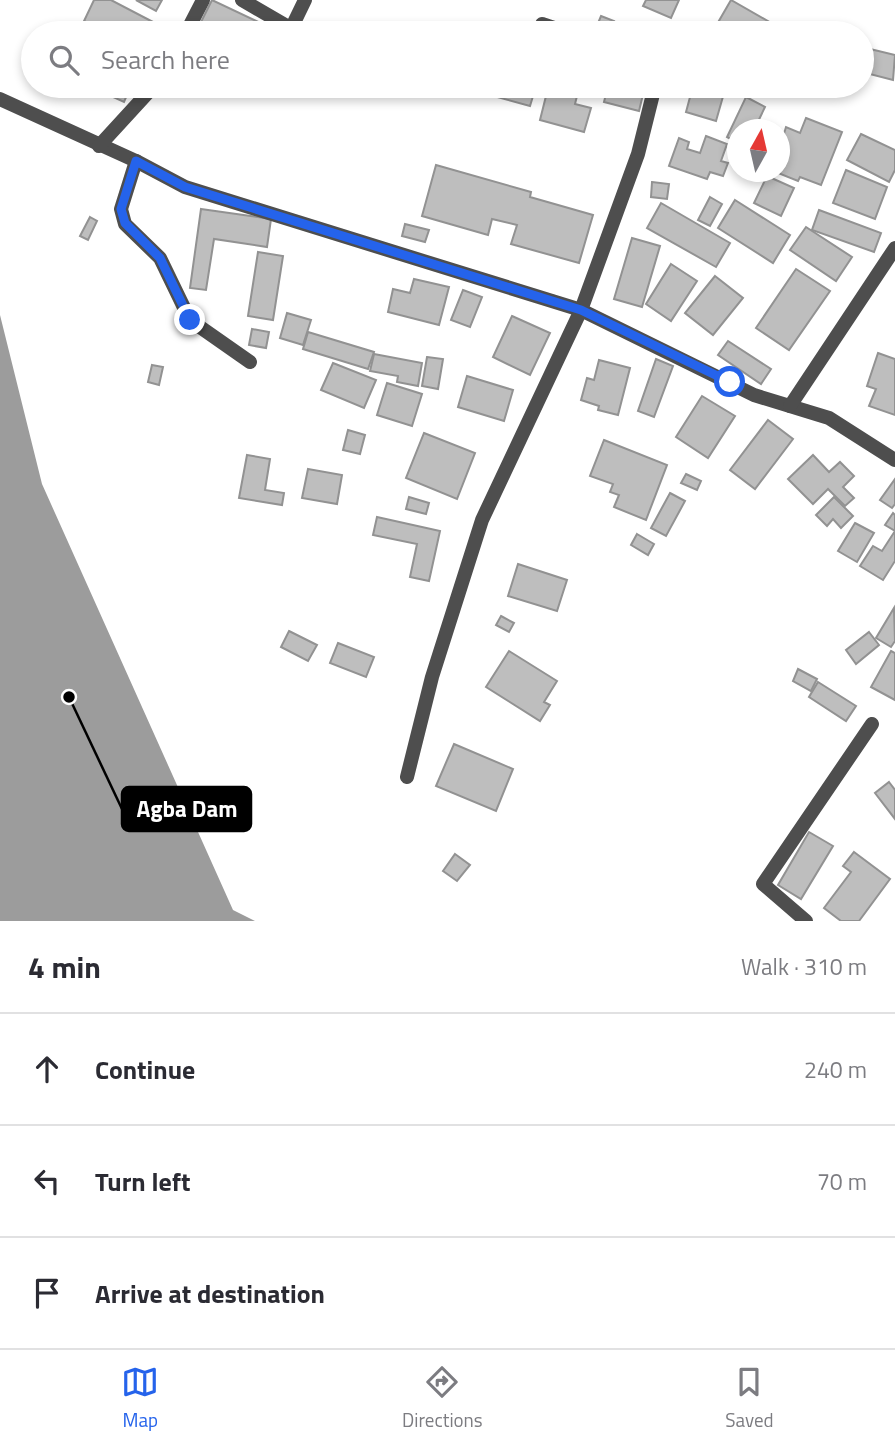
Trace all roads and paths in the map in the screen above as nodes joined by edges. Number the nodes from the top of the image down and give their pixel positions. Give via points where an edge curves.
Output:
1 (203, 0) edge
2 (242, 0) edge
3 (305, 0) edge
4 (193, 21) edge
5 (275, 21) edge
6 (295, 21) edge
7 (143, 98) edge
8 (652, 98) edge
9 (0, 99) edge
10 (99, 146) junction
11 (136, 161) junction
12 (895, 248) edge
13 (581, 310) junction
14 (250, 362) dead end
15 (790, 406) junction
16 (895, 460) edge
17 (872, 724) dead end
18 (407, 777) dead end
19 (806, 921) edge

1 - 4 street
2 - 5 street
3 - 6 street
7 - 10 street
8 - 13 street via 638,154
9 - 10 street
10 - 11 street
11 - 13 street via 185,187
11 - 14 street via 121,209 125,223 160,258 190,320
12 - 15 street
13 - 15 street via 754,394
13 - 18 street via 482,520 432,677
15 - 16 street via 829,418
17 - 19 street via 763,884

